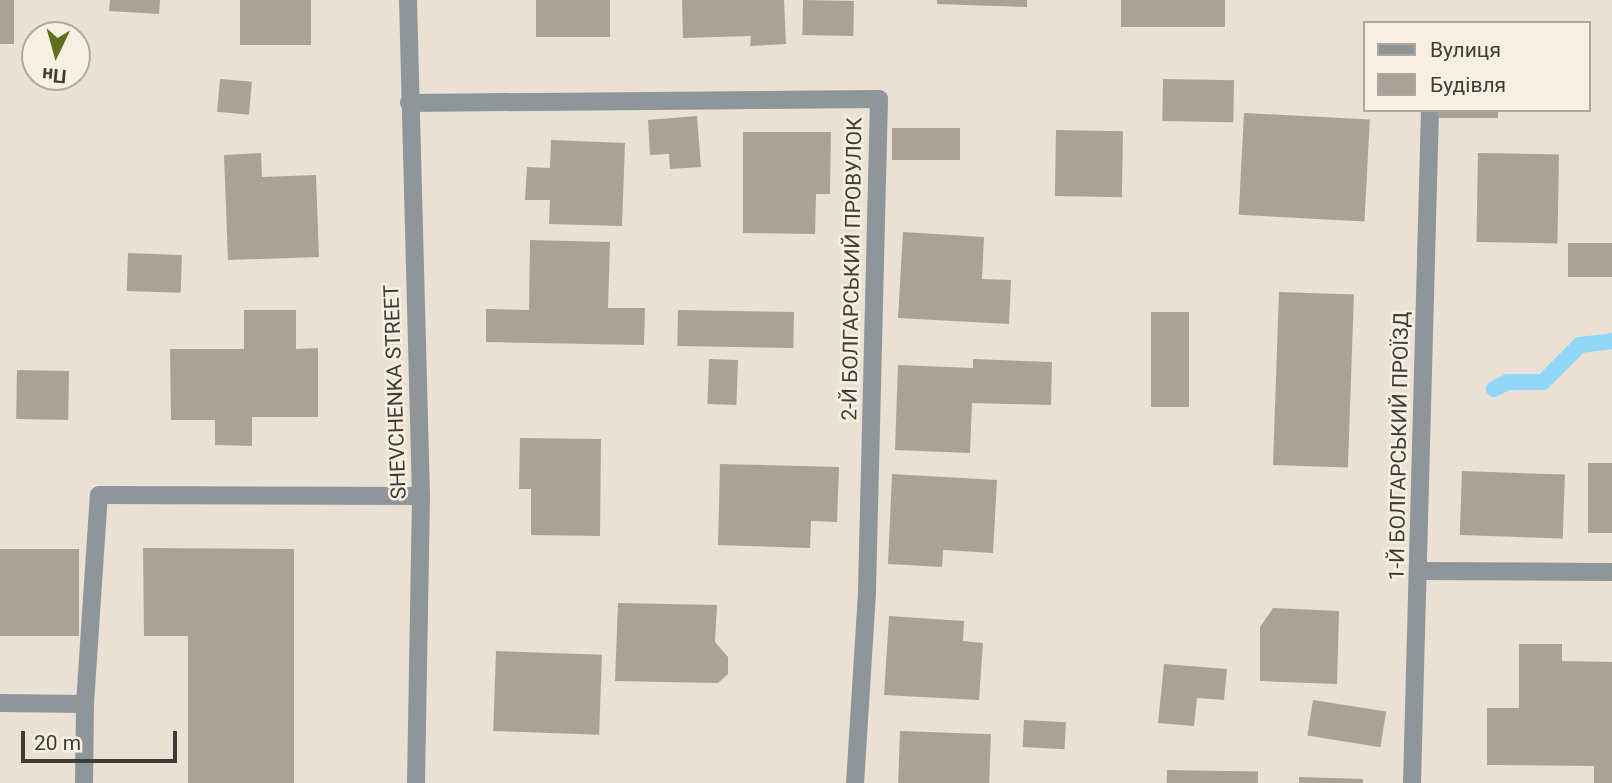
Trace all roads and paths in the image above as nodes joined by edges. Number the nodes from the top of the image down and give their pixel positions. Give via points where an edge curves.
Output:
1 (408, 0) edge
2 (409, 103) junction
3 (1430, 112) edge
4 (421, 496) junction
5 (1418, 571) junction
6 (1612, 572) edge
7 (0, 703) edge
8 (85, 704) junction
9 (85, 783) edge
10 (416, 783) edge
11 (855, 783) edge
12 (1412, 783) edge

1 - 2 street, SHEVCHENKA STREET
2 - 4 street, SHEVCHENKA STREET
2 - 11 street, 2-Й БОЛГАРСЬКИЙ ПРОВУЛОК via 879,99 867,593
3 - 5 street, 1-Й БОЛГАРСЬКИЙ ПРОЇЗД
4 - 8 street via 99,495
4 - 10 street, SHEVCHENKA STREET
5 - 6 street
5 - 12 street, 1-Й БОЛГАРСЬКИЙ ПРОЇЗД
7 - 8 street
8 - 9 street

